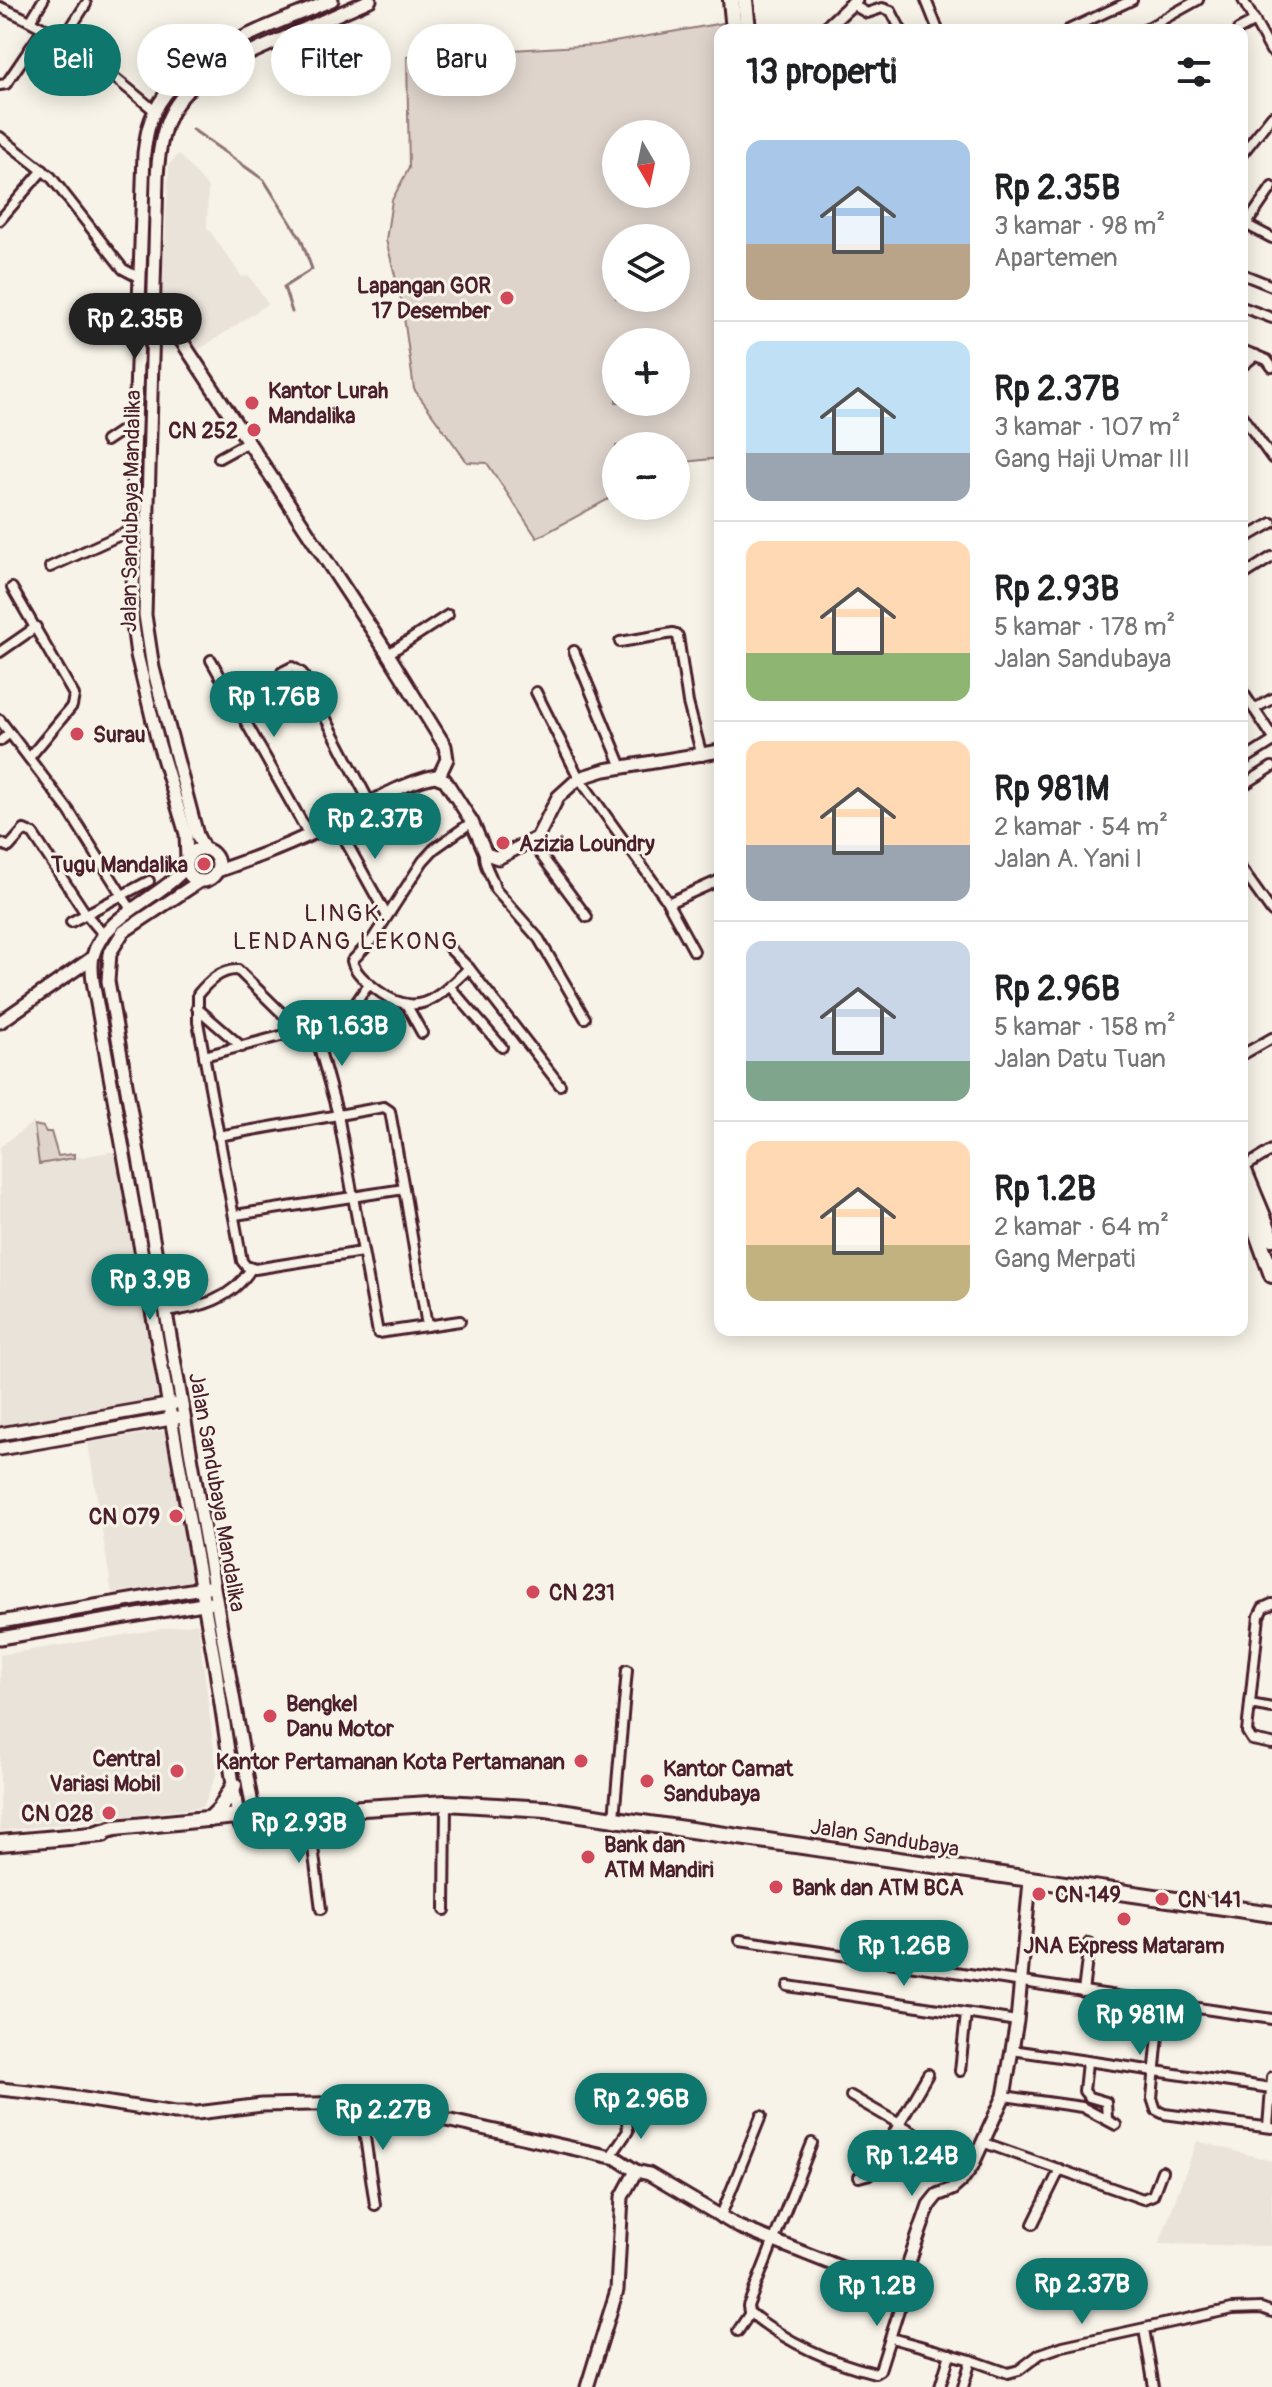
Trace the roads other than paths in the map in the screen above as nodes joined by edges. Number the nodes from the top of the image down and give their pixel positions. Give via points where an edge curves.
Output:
1 (43, 0) edge
2 (332, 0) edge
3 (370, 0) edge
4 (731, 0) edge
5 (745, 0) edge
6 (926, 0) edge
7 (1132, 0) edge
8 (1170, 0) edge
9 (1198, 0) edge
10 (1243, 0) edge
11 (855, 2) edge
12 (1119, 3) edge
13 (86, 4) dead end
14 (0, 7) edge
15 (1177, 11) junction
16 (31, 20) junction
17 (1255, 21) junction
18 (38, 24) edge
19 (73, 24) edge
20 (733, 24) edge
21 (747, 24) edge
22 (831, 24) edge
23 (898, 24) edge
24 (936, 24) edge
25 (1080, 24) edge
26 (1154, 24) edge
27 (1248, 25) edge
28 (1271, 51) edge
29 (24, 57) edge
30 (121, 84) edge
31 (0, 85) edge
32 (155, 111) junction
33 (1272, 116) edge
34 (1265, 127) junction
35 (1272, 135) edge
36 (0, 137) edge
37 (1248, 147) edge
38 (43, 170) junction
39 (1272, 187) edge
40 (1248, 219) edge
41 (0, 220) edge
42 (1248, 226) edge
43 (1272, 238) edge
44 (1248, 276) edge
45 (138, 277) junction
46 (1272, 286) edge
47 (137, 302) junction
48 (153, 303) junction
49 (1248, 309) edge
50 (1272, 318) edge
51 (153, 321) junction
52 (1248, 352) edge
53 (1256, 355) junction
54 (1248, 361) edge
55 (1272, 367) edge
56 (136, 421) junction
57 (1248, 424) edge
58 (106, 441) dead end
59 (248, 442) junction
60 (219, 458) dead end
61 (1272, 458) edge
62 (148, 523) junction
63 (1272, 523) edge
64 (135, 528) junction
65 (1248, 535) edge
66 (1272, 557) edge
67 (50, 567) dead end
68 (1248, 572) edge
69 (12, 588) dead end
70 (448, 615) dead end
71 (36, 627) junction
72 (620, 642) dead end
73 (574, 651) dead end
74 (0, 652) edge
75 (388, 654) junction
76 (211, 660) dead end
77 (282, 672) dead end
78 (536, 692) dead end
79 (1272, 699) edge
80 (1248, 700) edge
81 (1254, 709) junction
82 (0, 720) edge
83 (10, 733) junction
84 (1272, 739) edge
85 (0, 741) edge
86 (714, 753) edge
87 (702, 756) junction
88 (1248, 757) edge
89 (29, 758) junction
90 (622, 767) junction
91 (1272, 767) edge
92 (439, 776) junction
93 (579, 778) junction
94 (1248, 782) edge
95 (370, 803) junction
96 (335, 822) junction
97 (472, 822) junction
98 (309, 835) junction
99 (0, 843) edge
100 (532, 843) junction
101 (204, 849) junction
102 (484, 850) junction
103 (186, 863) junction
104 (217, 871) junction
105 (1248, 878) edge
106 (149, 881) dead end
107 (200, 881) junction
108 (714, 883) edge
109 (122, 897) junction
110 (668, 903) junction
111 (132, 911) junction
112 (1272, 912) edge
113 (86, 914) junction
114 (387, 916) junction
115 (587, 917) dead end
116 (71, 922) dead end
117 (103, 934) junction
118 (450, 949) dead end
119 (694, 951) dead end
120 (92, 958) junction
121 (469, 968) junction
122 (450, 987) junction
123 (366, 988) dead end
124 (406, 1004) junction
125 (197, 1007) junction
126 (585, 1018) dead end
127 (0, 1022) edge
128 (314, 1029) junction
129 (301, 1032) junction
130 (422, 1033) dead end
131 (116, 1035) junction
132 (103, 1038) junction
133 (1272, 1038) edge
134 (242, 1047) junction
135 (502, 1047) dead end
136 (1248, 1052) edge
137 (204, 1056) junction
138 (560, 1085) dead end
139 (338, 1115) junction
140 (218, 1136) junction
141 (1272, 1150) edge
142 (137, 1158) junction
143 (124, 1160) junction
144 (1248, 1164) edge
145 (1248, 1181) edge
146 (404, 1189) junction
147 (353, 1197) junction
148 (1248, 1209) edge
149 (235, 1215) junction
150 (1272, 1238) edge
151 (362, 1252) junction
152 (251, 1269) junction
153 (1272, 1275) edge
154 (166, 1312) junction
155 (460, 1321) dead end
156 (427, 1326) junction
157 (183, 1402) junction
158 (169, 1404) junction
159 (185, 1417) junction
160 (171, 1419) junction
161 (0, 1434) edge
162 (0, 1449) edge
163 (215, 1586) junction
164 (202, 1589) junction
165 (217, 1601) junction
166 (204, 1604) junction
167 (1272, 1604) edge
168 (0, 1622) edge
169 (0, 1638) edge
170 (627, 1670) dead end
171 (1250, 1704) junction
172 (1272, 1708) edge
173 (1272, 1744) edge
174 (234, 1785) junction
175 (446, 1803) junction
176 (347, 1809) junction
177 (309, 1817) junction
178 (254, 1818) junction
179 (614, 1818) junction
180 (210, 1819) junction
181 (238, 1820) junction
182 (97, 1833) junction
183 (0, 1843) edge
184 (1030, 1881) junction
185 (321, 1909) dead end
186 (445, 1910) dead end
187 (1272, 1914) edge
188 (740, 1940) dead end
189 (1089, 1943) dead end
190 (1021, 1982) junction
191 (788, 1986) dead end
192 (1083, 1992) junction
193 (1161, 2004) junction
194 (966, 2014) junction
195 (1272, 2019) edge
196 (1017, 2021) junction
197 (1012, 2050) junction
198 (1087, 2062) junction
199 (960, 2071) dead end
200 (1154, 2073) junction
201 (928, 2074) dead end
202 (1272, 2077) edge
203 (1271, 2088) edge
204 (0, 2089) edge
205 (851, 2096) dead end
206 (1004, 2096) junction
207 (360, 2103) junction
208 (761, 2116) dead end
209 (1107, 2119) junction
210 (627, 2122) dead end
211 (898, 2122) junction
212 (1116, 2125) dead end
213 (1270, 2128) edge
214 (982, 2142) junction
215 (812, 2143) dead end
216 (610, 2157) junction
217 (972, 2166) junction
218 (1060, 2169) junction
219 (636, 2171) junction
220 (1162, 2171) dead end
221 (859, 2177) dead end
222 (375, 2205) dead end
223 (720, 2218) junction
224 (1033, 2224) dead end
225 (772, 2241) junction
226 (899, 2285) junction
227 (1272, 2312) edge
228 (750, 2313) junction
229 (1144, 2329) junction
230 (738, 2331) dead end
231 (891, 2338) junction
232 (950, 2354) junction
233 (971, 2360) junction
234 (587, 2387) edge
235 (940, 2387) edge
236 (963, 2387) edge
237 (1154, 2387) edge

1 - 16 street
2 - 32 main road via 204,59 166,93
3 - 48 main road, Jalan Sandubaya Mandalika via 221,65 176,103 158,154
4 - 20 highway
5 - 21 highway
6 - 24 street
7 - 12 street
8 - 15 street
9 - 15 street
10 - 17 street
11 - 22 main road
11 - 23 street via 867,13 891,11
12 - 25 street
13 - 19 street
14 - 16 street
15 - 26 street
16 - 18 street
17 - 27 street
17 - 28 street
29 - 31 street
30 - 32 street
32 - 45 main road via 144,153
33 - 34 street
34 - 35 street
34 - 37 street
36 - 38 street
38 - 41 street
38 - 45 street via 123,269
39 - 40 street
42 - 43 street
44 - 46 street
45 - 47 main road
47 - 48 main road
47 - 56 main road
48 - 51 main road, Jalan Sandubaya Mandalika
49 - 50 street
51 - 59 main road via 167,324 178,337
51 - 62 main road, Jalan Sandubaya Mandalika
52 - 53 street
53 - 54 street
53 - 55 street
56 - 58 street
56 - 64 main road
57 - 61 street
59 - 60 street
59 - 75 main road
62 - 64 street
62 - 101 main road, Jalan Sandubaya Mandalika via 148,646
63 - 65 street
64 - 67 street
64 - 103 main road via 132,617 137,655 186,834
66 - 68 street
69 - 71 street
70 - 75 street
71 - 74 street
71 - 89 street via 75,698
72 - 87 street via 678,636
73 - 90 street
75 - 92 main road via 445,746 447,759
76 - 98 street
77 - 95 street via 292,667 302,673
78 - 93 street
79 - 81 street
80 - 81 street
81 - 84 street
82 - 83 street
83 - 85 street
83 - 89 street
84 - 88 street
86 - 87 main road
87 - 90 main road
89 - 109 street
90 - 93 main road
91 - 94 street
92 - 95 main road
92 - 97 main road
93 - 100 main road via 558,797
93 - 110 street
95 - 96 main road
96 - 98 main road
96 - 114 street
97 - 102 main road
97 - 114 street via 428,855
98 - 104 main road
99 - 113 street via 9,847 24,830 33,834
100 - 102 main road via 498,858
100 - 115 street
101 - 103 main road via 191,854
101 - 104 main road via 216,857
102 - 126 street via 494,888 539,939
103 - 107 main road via 193,879
103 - 111 main road via 169,885
104 - 107 main road
105 - 112 street
106 - 109 street
107 - 131 main road, Jalan Sandubaya Mandalika via 130,926 113,946 108,981
108 - 110 street
109 - 111 street
109 - 113 street
110 - 119 street
111 - 117 main road
113 - 116 street
113 - 117 street
114 - 124 street via 352,961 353,967 378,990
117 - 120 main road
118 - 121 street
120 - 127 main road
120 - 132 main road
121 - 122 street
121 - 138 street
122 - 124 street via 431,1001
122 - 135 street
123 - 128 street via 347,1016
124 - 130 street
125 - 129 street via 205,986 224,972 238,970
125 - 134 street
125 - 137 street
128 - 129 street
128 - 139 street
129 - 134 street
131 - 132 main road
131 - 142 main road, Jalan Sandubaya Mandalika
132 - 143 main road
133 - 136 street
134 - 137 street
137 - 140 street
139 - 140 street
139 - 146 street via 389,1110
139 - 147 street
140 - 149 street
141 - 144 street
142 - 143 main road
142 - 154 main road, Jalan Sandubaya Mandalika
143 - 158 main road
145 - 150 highway
146 - 147 street
146 - 156 street
147 - 149 street
147 - 151 street
148 - 153 highway
149 - 152 street via 242,1261
151 - 152 street
151 - 156 street via 378,1333
152 - 154 street via 213,1303
154 - 157 main road, Jalan Sandubaya Mandalika
155 - 156 street
157 - 158 main road
157 - 159 main road, Jalan Sandubaya Mandalika
158 - 160 main road
158 - 161 main road
159 - 160 main road
159 - 163 main road, Jalan Sandubaya Mandalika
160 - 162 main road
160 - 164 main road
163 - 164 main road
163 - 165 main road, Jalan Sandubaya Mandalika
164 - 166 main road
164 - 168 main road
165 - 166 main road
165 - 178 main road, Jalan Sandubaya Mandalika
166 - 169 main road
166 - 174 main road
167 - 171 street via 1259,1616
170 - 179 street
171 - 172 street
171 - 173 street via 1248,1737
174 - 180 highway
174 - 181 main road
175 - 176 highway, Jalan Sandubaya
175 - 179 highway, Jalan Sandubaya
175 - 186 street
176 - 177 highway, Jalan Sandubaya
176 - 178 highway, Jalan Sandubaya
177 - 178 highway, Jalan Sandubaya
177 - 185 street
178 - 181 highway, Jalan Sandubaya
179 - 184 highway, Jalan Sandubaya
180 - 181 highway, Jalan Sandubaya
180 - 182 highway, Jalan Sandubaya
181 - 182 highway, Jalan Sandubaya
182 - 183 highway, Jalan Sandubaya
184 - 187 highway, Jalan Sandubaya
184 - 190 main road
188 - 190 street
189 - 192 street
190 - 192 street
190 - 196 main road
191 - 194 street
192 - 193 street
193 - 195 street
193 - 200 street
194 - 196 street
194 - 199 street
196 - 197 main road
197 - 198 street
197 - 206 main road
198 - 200 street
198 - 209 street via 1084,2091 1106,2102
200 - 203 street
200 - 213 street via 1153,2106 1164,2114
201 - 211 street
202 - 203 street
203 - 213 street
204 - 207 main road via 175,2113
205 - 211 street
206 - 209 street via 1082,2107
206 - 214 main road
207 - 216 main road
207 - 222 street
208 - 223 street
209 - 212 street
210 - 216 street via 628,2131
211 - 217 street
211 - 221 street via 870,2174
214 - 217 main road
214 - 218 street
215 - 225 street
216 - 219 main road
217 - 226 main road via 956,2186 929,2205
218 - 220 street via 1144,2199 1153,2195
218 - 224 street
219 - 223 main road
219 - 234 main road via 622,2197 617,2290
223 - 225 main road
225 - 226 main road via 886,2287
225 - 228 street
226 - 231 street via 903,2297
227 - 229 street via 1232,2309
228 - 230 street
228 - 231 street via 783,2335 855,2368 878,2372
229 - 233 street via 1055,2348 1011,2373
229 - 237 street
231 - 232 street
232 - 233 street
232 - 235 street
233 - 236 street

